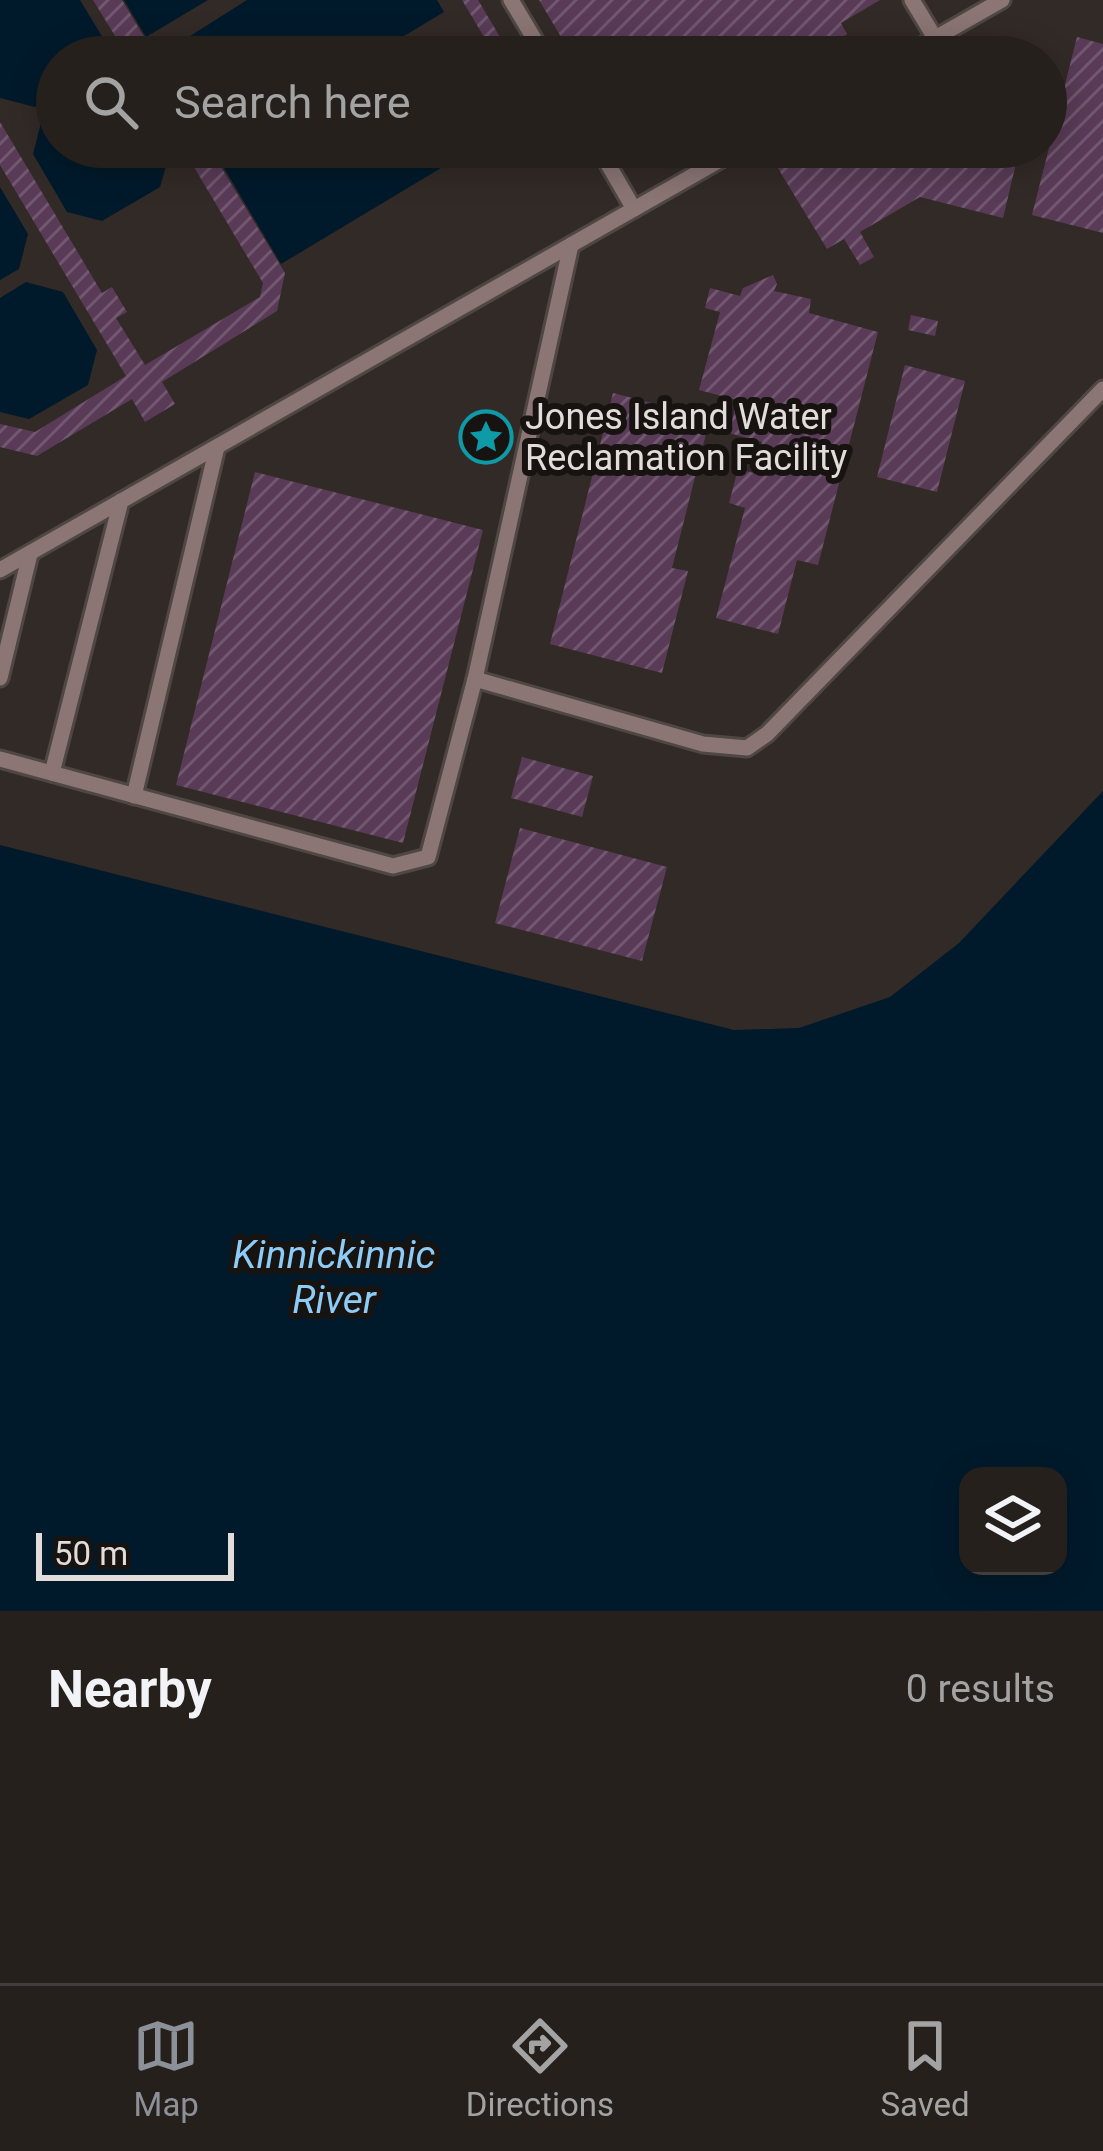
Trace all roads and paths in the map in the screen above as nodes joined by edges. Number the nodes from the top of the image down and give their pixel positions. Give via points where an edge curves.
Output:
1 (512, 0) edge
2 (911, 0) edge
3 (1002, 0) edge
4 (533, 36) edge
5 (933, 36) edge
6 (938, 36) edge
7 (610, 168) edge
8 (706, 168) edge
9 (634, 209) junction
10 (571, 245) junction
11 (1103, 389) edge
12 (218, 447) junction
13 (121, 501) junction
14 (29, 554) junction
15 (0, 570) edge
16 (0, 678) edge
17 (476, 679) junction
18 (0, 759) edge
19 (52, 773) junction
20 (134, 796) junction

1 - 4 lane
2 - 5 lane
3 - 6 lane
7 - 9 lane
8 - 9 lane
9 - 10 lane
10 - 12 lane
10 - 17 lane
11 - 17 lane via 747,748 703,744
12 - 13 lane
12 - 20 lane
13 - 14 lane
13 - 19 lane
14 - 15 lane
14 - 16 lane
17 - 20 lane via 428,857 393,866
18 - 19 lane
19 - 20 lane

